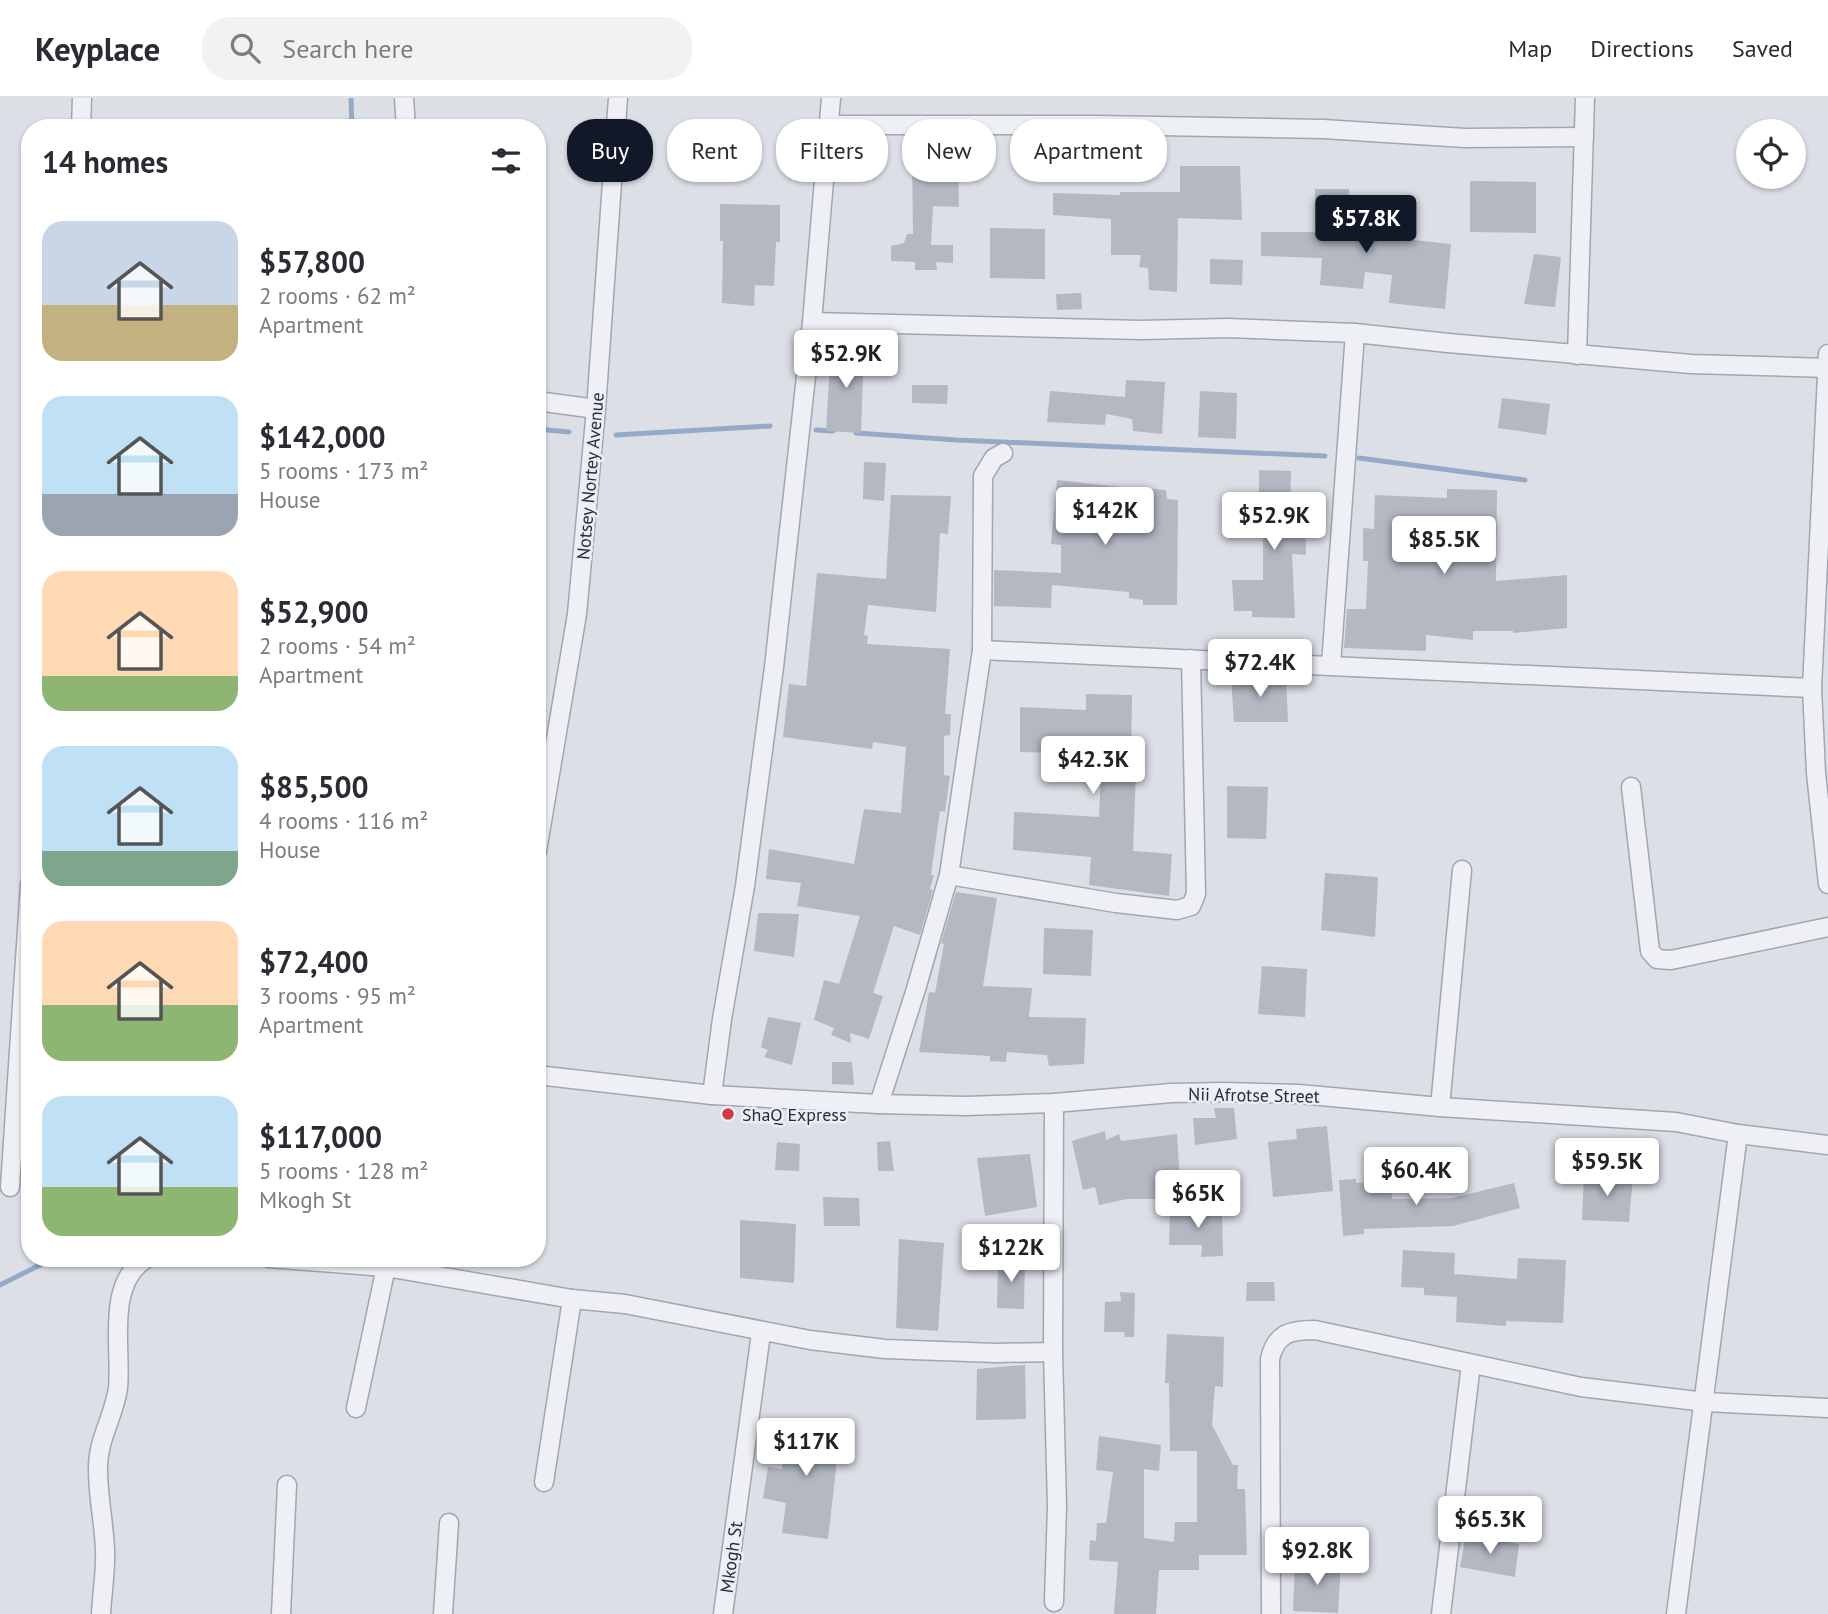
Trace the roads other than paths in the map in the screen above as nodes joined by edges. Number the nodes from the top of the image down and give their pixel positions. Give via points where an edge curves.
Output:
1 (82, 98) edge
2 (404, 98) edge
3 (618, 98) edge
4 (831, 98) edge
5 (1585, 98) edge
6 (81, 119) edge
7 (405, 119) edge
8 (829, 119) edge
9 (888, 125) edge
10 (1584, 137) junction
11 (823, 182) edge
12 (812, 322) junction
13 (1355, 332) junction
14 (1577, 355) junction
15 (1828, 364) edge
16 (546, 402) edge
17 (596, 409) junction
18 (1003, 453) dead end
19 (982, 650) junction
20 (1191, 659) junction
21 (1331, 665) junction
22 (1812, 688) junction
23 (1631, 787) dead end
24 (546, 798) edge
25 (1462, 870) dead end
26 (949, 875) junction
27 (1828, 884) edge
28 (1828, 927) edge
29 (21, 1020) edge
30 (546, 1076) edge
31 (712, 1095) junction
32 (1054, 1103) junction
33 (879, 1104) junction
34 (1440, 1107) junction
35 (1738, 1134) junction
36 (1828, 1145) edge
37 (10, 1187) dead end
38 (136, 1267) edge
39 (386, 1267) joint
40 (572, 1299) junction
41 (761, 1333) junction
42 (1053, 1352) junction
43 (1471, 1364) junction
44 (1705, 1402) junction
45 (356, 1408) dead end
46 (1828, 1408) edge
47 (544, 1482) dead end
48 (287, 1485) dead end
49 (449, 1523) dead end
50 (1054, 1602) dead end
51 (101, 1614) edge
52 (281, 1614) edge
53 (443, 1614) edge
54 (723, 1614) edge
55 (1271, 1614) edge
56 (1441, 1614) edge
57 (1676, 1614) edge

1 - 6 street
2 - 7 street
3 - 17 street, Notsey Nortey Avenue
4 - 8 street
5 - 10 street
9 - 10 street via 1114,125 1323,129 1465,138
10 - 14 street
11 - 12 street
12 - 13 street
12 - 31 street via 763,749
13 - 14 street
13 - 21 street
14 - 15 street via 1691,364
15 - 22 street
16 - 17 street
17 - 24 street, Notsey Nortey Avenue via 577,614
18 - 19 street via 983,476
19 - 20 street
19 - 26 street
20 - 21 street
20 - 26 street via 1196,894 1191,906 1177,910 1116,903
21 - 22 street
22 - 27 street
23 - 28 street via 1650,951 1657,959 1671,960
25 - 34 street
26 - 33 street
29 - 37 street
30 - 31 street, Nii Afrotse Street
31 - 33 street, Nii Afrotse Street
32 - 33 street, Nii Afrotse Street
32 - 34 street, Nii Afrotse Street via 1224,1092
32 - 42 street
34 - 35 street, Nii Afrotse Street via 1676,1122
35 - 36 street, Nii Afrotse Street
35 - 44 street
38 - 51 street via 120,1300 118,1388 99,1446 105,1554
39 - 40 street
39 - 45 street
40 - 41 street via 625,1304
40 - 47 street
41 - 42 street via 885,1349
41 - 54 street, Mkogh St
42 - 50 street
43 - 44 street via 1581,1387
43 - 55 street via 1315,1330 1295,1330 1273,1345
43 - 56 street
44 - 46 street
44 - 57 street
48 - 52 street
49 - 53 street

